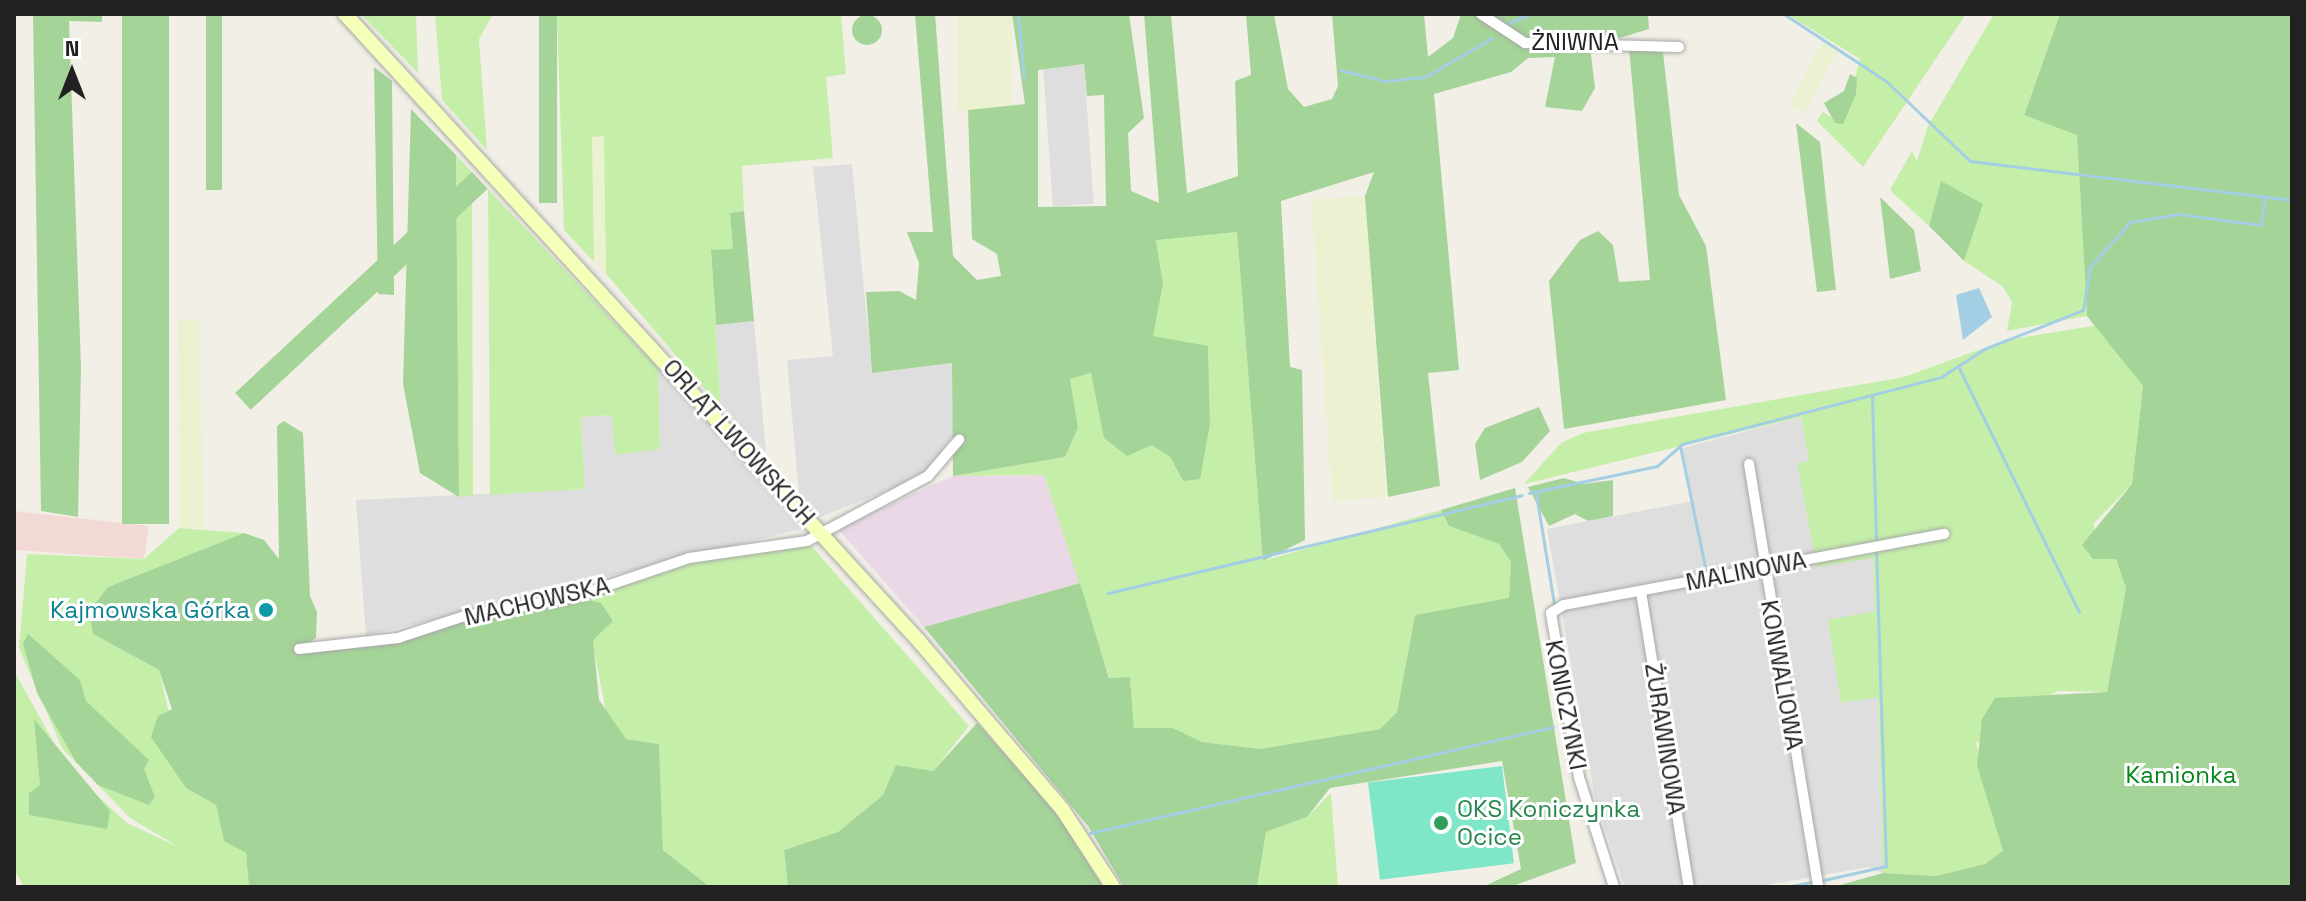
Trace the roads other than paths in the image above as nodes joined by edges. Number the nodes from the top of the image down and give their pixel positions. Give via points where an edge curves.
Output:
1 (345, 14) edge
2 (1481, 14) edge
3 (1679, 47) dead end
4 (959, 440) dead end
5 (1749, 464) dead end
6 (820, 531) junction
7 (1944, 534) dead end
8 (1763, 566) junction
9 (1641, 592) junction
10 (1551, 613) joint
11 (299, 649) dead end
12 (1113, 887) edge
13 (1614, 887) edge
14 (1689, 887) edge
15 (1818, 887) edge

1 - 6 street, ORLĄT LWOWSKICH
2 - 3 street, ŻNIWNA via 1525,43
4 - 6 street, MACHOWSKA via 928,476
5 - 8 street, KONWALIOWA
6 - 11 street, MACHOWSKA via 807,541 689,558 574,597 462,617 398,638
6 - 12 street, ORLĄT LWOWSKICH via 1045,788
7 - 8 street, MALINOWA
8 - 9 street, MALINOWA
8 - 15 street, KONWALIOWA
9 - 10 street, MALINOWA
9 - 14 street, ŻURAWINOWA
10 - 13 street, KONICZYNKI via 1579,777

